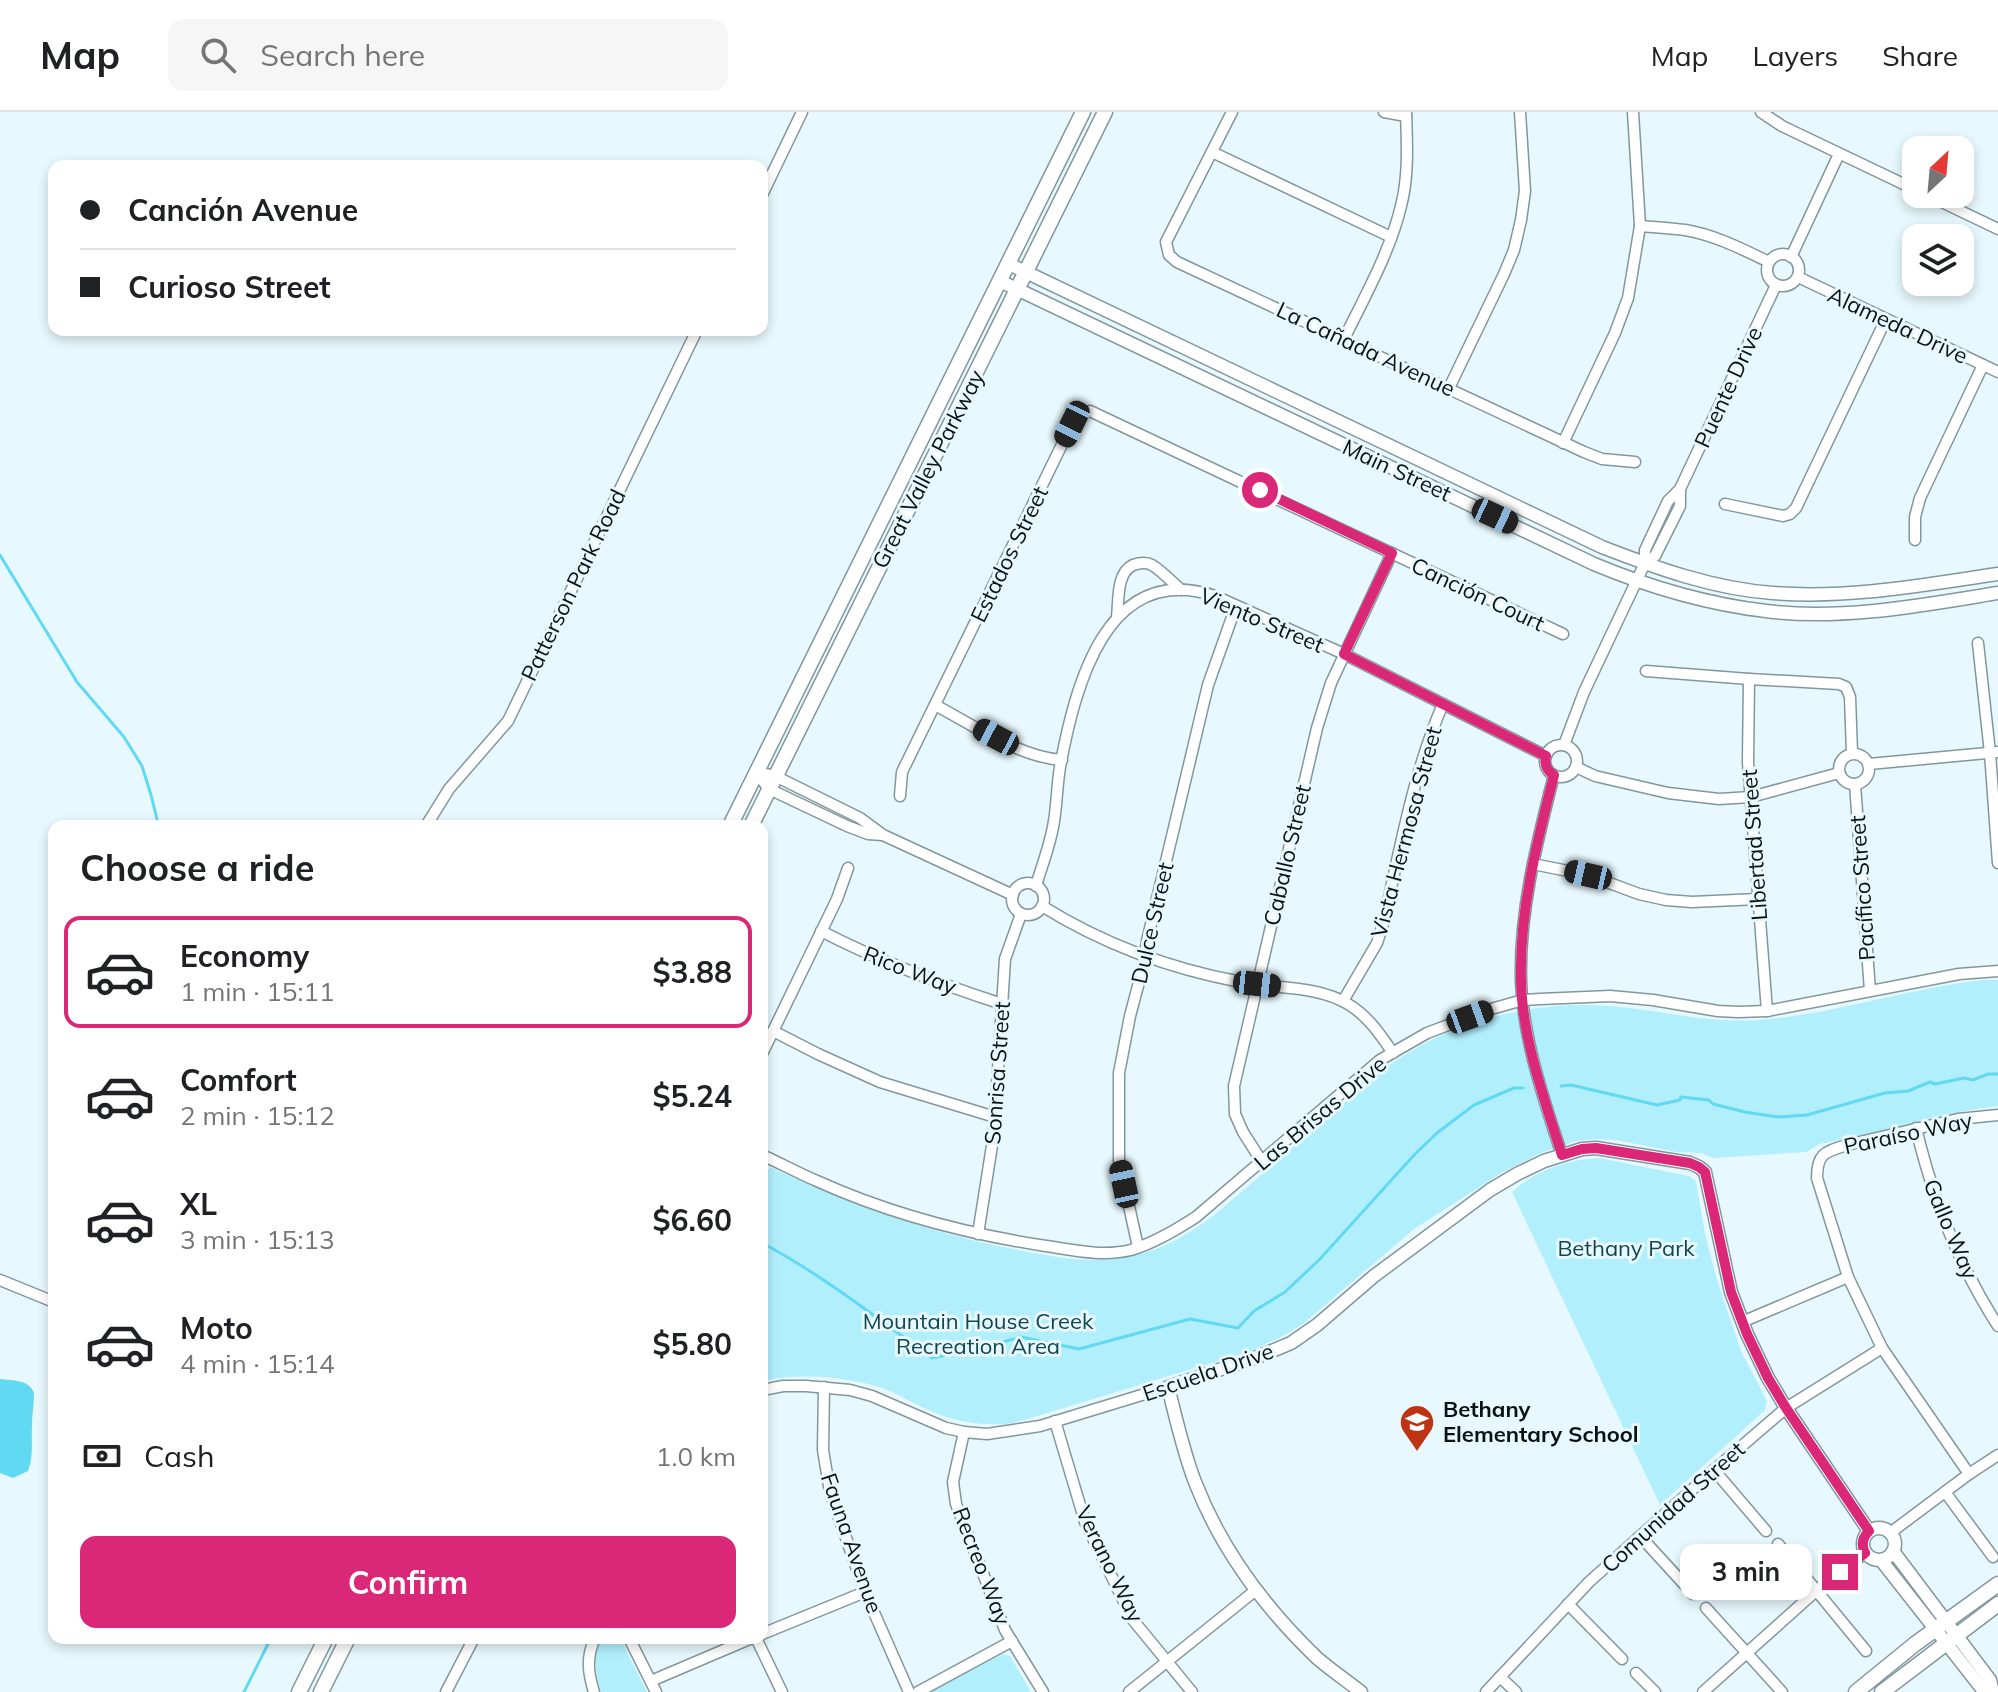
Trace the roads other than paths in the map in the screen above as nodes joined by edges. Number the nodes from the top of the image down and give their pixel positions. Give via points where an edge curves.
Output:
1 (802, 112) edge
2 (1083, 112) edge
3 (1105, 112) edge
4 (1232, 112) edge
5 (1384, 112) edge
6 (1520, 112) edge
7 (1633, 112) edge
8 (1406, 114) edge
9 (1762, 114) edge
10 (1212, 152) junction
11 (1839, 154) junction
12 (768, 183) edge
13 (1902, 183) edge
14 (1954, 208) edge
15 (1640, 226) junction
16 (1998, 229) edge
17 (1391, 237) junction
18 (1791, 257) junction
19 (1769, 262) junction
20 (1009, 264) junction
21 (1026, 272) junction
22 (1798, 277) junction
23 (1000, 281) junction
24 (1776, 285) junction
25 (1018, 289) junction
26 (1886, 319) junction
27 (694, 336) edge
28 (1344, 339) junction
29 (1983, 365) junction
30 (1998, 372) edge
31 (1449, 388) junction
32 (1090, 411) joint
33 (1563, 443) junction
34 (1635, 462) dead end
35 (1725, 504) dead end
36 (1915, 540) dead end
37 (1392, 553) junction
38 (1645, 563) junction
39 (1998, 574) edge
40 (1637, 581) junction
41 (1181, 590) junction
42 (1998, 593) edge
43 (1236, 606) junction
44 (1117, 617) junction
45 (1563, 634) dead end
46 (1978, 643) dead end
47 (1344, 654) junction
48 (1646, 671) dead end
49 (1749, 679) junction
50 (1443, 704) junction
51 (935, 705) junction
52 (1564, 745) junction
53 (1852, 753) junction
54 (1994, 753) edge
55 (1546, 756) junction
56 (1062, 760) junction
57 (1869, 764) junction
58 (1576, 767) junction
59 (756, 772) junction
60 (1839, 773) junction
61 (1554, 775) junction
62 (772, 783) junction
63 (1855, 784) junction
64 (900, 796) dead end
65 (1751, 797) junction
66 (430, 820) edge
67 (733, 820) edge
68 (754, 820) edge
69 (1998, 863) edge
70 (1533, 864) junction
71 (848, 868) dead end
72 (1036, 886) junction
73 (1013, 895) junction
74 (1758, 899) junction
75 (1042, 906) junction
76 (1021, 914) junction
77 (821, 931) junction
78 (1145, 955) junction
79 (1998, 971) edge
80 (1257, 984) junction
81 (1870, 991) junction
82 (1523, 1000) junction
83 (1343, 1001) junction
84 (1002, 1004) junction
85 (1767, 1011) junction
86 (773, 1031) junction
87 (768, 1041) edge
88 (1393, 1053) junction
89 (1998, 1115) edge
90 (995, 1117) junction
91 (1916, 1128) junction
92 (1562, 1155) junction
93 (768, 1158) edge
94 (1262, 1162) junction
95 (978, 1234) junction
96 (1138, 1247) junction
97 (1848, 1277) junction
98 (0, 1280) edge
99 (48, 1300) edge
100 (1742, 1322) junction
101 (1998, 1326) edge
102 (1882, 1348) junction
103 (824, 1387) junction
104 (1168, 1387) junction
105 (768, 1389) edge
106 (1786, 1408) junction
107 (1055, 1421) junction
108 (964, 1432) junction
109 (1998, 1455) edge
110 (1714, 1470) junction
111 (1969, 1474) junction
112 (1945, 1492) junction
113 (1766, 1531) dead end
114 (1869, 1531) junction
115 (1890, 1533) junction
116 (1640, 1536) junction
117 (1778, 1544) dead end
118 (1893, 1551) junction
119 (1865, 1553) junction
120 (1993, 1557) dead end
121 (1881, 1560) junction
122 (1998, 1584) edge
123 (1256, 1590) junction
124 (1816, 1591) junction
125 (865, 1592) junction
126 (1693, 1594) dead end
127 (1568, 1604) junction
128 (1998, 1604) edge
129 (1706, 1608) dead end
130 (1941, 1626) junction
131 (768, 1632) edge
132 (1952, 1638) junction
133 (1012, 1641) junction
134 (323, 1644) edge
135 (345, 1644) edge
136 (471, 1644) edge
137 (592, 1644) edge
138 (632, 1644) edge
139 (740, 1644) edge
140 (757, 1644) edge
141 (1866, 1651) dead end
142 (1746, 1652) junction
143 (1622, 1659) dead end
144 (1167, 1661) junction
145 (1636, 1673) dead end
146 (1500, 1677) junction
147 (651, 1681) junction
148 (299, 1692) edge
149 (321, 1692) edge
150 (446, 1692) edge
151 (594, 1692) edge
152 (656, 1692) edge
153 (782, 1692) edge
154 (909, 1692) edge
155 (918, 1692) edge
156 (1043, 1692) edge
157 (1129, 1692) edge
158 (1192, 1692) edge
159 (1361, 1692) edge
160 (1486, 1692) edge
161 (1516, 1692) edge
162 (1655, 1692) edge
163 (1703, 1692) edge
164 (1782, 1692) edge
165 (1856, 1692) edge
166 (1882, 1692) edge
167 (1986, 1692) edge
168 (1993, 1692) edge

1 - 12 street
2 - 20 main road, Great Valley Parkway
3 - 21 main road, Great Valley Parkway
4 - 10 street
5 - 8 street
6 - 31 street via 1525,191 1514,250
7 - 15 street
8 - 17 street via 1405,181
9 - 11 street
10 - 17 street
10 - 28 street, La Cañada Avenue via 1166,242 1169,255
11 - 13 street
11 - 18 street
14 - 16 street
15 - 19 street via 1703,234
15 - 33 street via 1628,298
17 - 28 street
18 - 19 street via 1777,255
18 - 22 street via 1799,267
19 - 24 street via 1767,275
20 - 21 street, Main Street
20 - 23 main road, Great Valley Parkway
21 - 25 main road, Great Valley Parkway
21 - 38 street, Main Street
22 - 24 street via 1787,286
22 - 26 street, Alameda Drive
23 - 25 street, Main Street
23 - 59 main road, Great Valley Parkway
24 - 38 street, Puente Drive via 1680,489 1668,501 1645,550
25 - 40 street, Main Street
25 - 62 main road, Great Valley Parkway
26 - 29 street, Alameda Drive
26 - 35 street via 1796,508 1783,516
27 - 66 street, Patterson Park Road via 508,721 449,789
28 - 31 street, La Cañada Avenue
29 - 30 street, Alameda Drive
29 - 36 street via 1920,498
31 - 33 street, La Cañada Avenue
32 - 37 street, Canción Court
32 - 51 street, Estados Street via 1079,414 1072,424
33 - 34 street, La Cañada Avenue via 1602,459
37 - 45 street, Canción Court
37 - 47 street, Caballo Street
38 - 39 street, Main Street via 1728,586 1819,595
38 - 40 street, Puente Drive
40 - 42 street, Main Street via 1768,612 1819,614
40 - 52 street, Puente Drive
41 - 43 street, Viento Street via 1196,590
41 - 44 street, Viento Street via 1146,595
41 - 44 street via 1150,564 1130,566 1121,581
43 - 47 street, Viento Street
43 - 78 street, Dulce Street via 1208,685
44 - 56 street via 1093,653
46 - 54 street
47 - 50 street, Viento Street
47 - 80 street, Caballo Street via 1317,728
48 - 49 street
49 - 53 street via 1846,687
49 - 65 street, Libertad Street
50 - 55 street, Viento Street
50 - 83 street, Vista Hermosa Street via 1419,766 1377,943
51 - 56 street via 1034,755
51 - 64 street, Estados Street via 902,772
52 - 55 street via 1551,748
52 - 58 street via 1575,754
53 - 57 street
53 - 60 street via 1843,758
54 - 57 street
54 - 69 street
55 - 61 street
56 - 72 street via 1054,824
57 - 63 street, Pacífico Street via 1867,777
58 - 61 street via 1566,776
58 - 65 street via 1668,793
59 - 62 street
59 - 67 main road, Great Valley Parkway
60 - 63 street, Pacífico Street
60 - 65 street
61 - 70 street
62 - 68 main road, Great Valley Parkway
62 - 73 street via 847,826 883,835
63 - 81 street, Pacífico Street
65 - 74 street, Libertad Street
70 - 74 street via 1666,900
70 - 82 street via 1521,946
71 - 77 street
72 - 73 street via 1022,884
72 - 75 street via 1043,895
73 - 76 street via 1012,904
74 - 85 street, Libertad Street
75 - 76 street via 1032,915
75 - 78 street via 1097,937
76 - 84 street, Sonrisa Street via 1005,959
77 - 84 street, Rico Way via 896,966
77 - 86 street
78 - 80 street
78 - 96 street, Dulce Street via 1119,1073 1118,1110 1119,1161
79 - 81 street, Las Brisas Drive
80 - 83 street
80 - 94 street, Caballo Street via 1234,1086 1235,1114
81 - 85 street, Las Brisas Drive
82 - 85 street, Las Brisas Drive via 1610,996 1728,1012
82 - 88 street, Las Brisas Drive via 1427,1033
82 - 92 street
83 - 88 street via 1376,1028
84 - 90 street, Sonrisa Street
86 - 87 street
86 - 90 street via 880,1082
88 - 94 street, Las Brisas Drive
89 - 91 street, Paraíso Way
90 - 95 street, Sonrisa Street
91 - 97 street, Paraíso Way via 1830,1150 1817,1165
91 - 101 street, Gallo Way via 1938,1208
92 - 100 street, Escuela Drive via 1596,1148 1662,1158 1705,1172
92 - 104 street, Escuela Drive via 1490,1190 1291,1343
93 - 95 street, Las Brisas Drive via 887,1208
94 - 96 street, Las Brisas Drive via 1196,1217
95 - 96 street, Las Brisas Drive via 1082,1251
97 - 100 street
97 - 102 street
98 - 99 street
100 - 106 street
102 - 106 street, Comunidad Street
102 - 111 street
103 - 105 street, Escuela Drive
103 - 108 street, Escuela Drive via 872,1396
103 - 125 street, Fauna Avenue via 828,1483
104 - 107 street, Escuela Drive
104 - 123 street via 1195,1481 1217,1531
106 - 110 street, Comunidad Street
106 - 114 street
107 - 108 street, Escuela Drive via 1013,1431
107 - 144 street, Verano Way via 1085,1522 1133,1620
108 - 133 street, Recreo Way via 953,1482 956,1504
109 - 111 street
110 - 113 street
110 - 116 street, Comunidad Street
111 - 112 street
112 - 115 street
112 - 120 street
114 - 115 street
114 - 119 street
115 - 118 street
116 - 126 street
116 - 127 street, Comunidad Street
117 - 124 street
118 - 121 street
118 - 130 street
119 - 121 street
119 - 124 street
121 - 130 street
122 - 130 main road
123 - 144 street
123 - 159 street via 1320,1660
124 - 141 street
124 - 142 street
125 - 131 street
125 - 154 street, Fauna Avenue
127 - 143 street
127 - 146 street, Comunidad Street
128 - 132 main road
129 - 142 street
130 - 132 street
130 - 165 main road
132 - 166 main road
132 - 167 street
132 - 168 street via 1990,1680
133 - 155 street
133 - 156 street, Recreo Way
134 - 148 main road
135 - 149 main road
136 - 150 street
137 - 151 street via 587,1668
138 - 147 street
139 - 147 street
140 - 153 street
142 - 163 street
142 - 164 street
144 - 157 street
144 - 158 street, Verano Way
145 - 162 street
146 - 160 street, Comunidad Street
146 - 161 street
147 - 152 street

